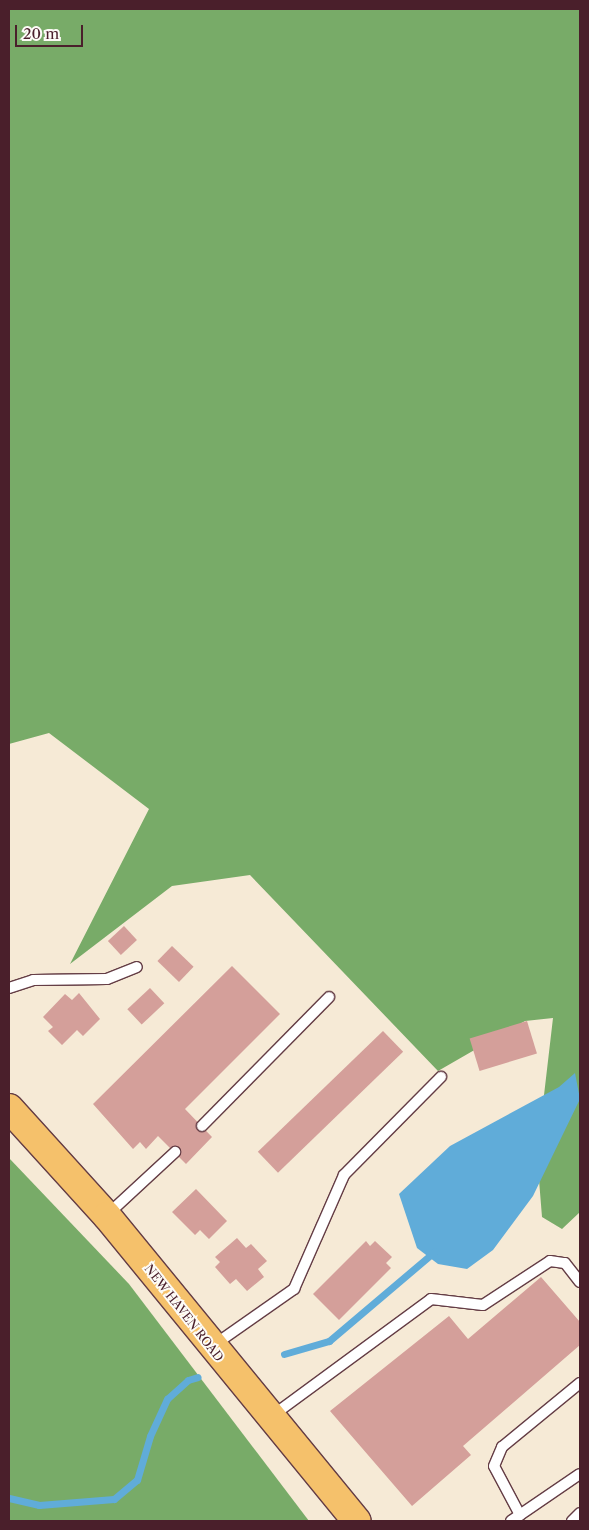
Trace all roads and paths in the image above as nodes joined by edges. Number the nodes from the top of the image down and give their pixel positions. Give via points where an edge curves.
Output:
1 (137, 967) dead end
2 (9, 988) edge
3 (329, 997) dead end
4 (441, 1077) dead end
5 (9, 1108) edge
6 (202, 1126) dead end
7 (175, 1152) dead end
8 (107, 1216) junction
9 (580, 1282) edge
10 (211, 1347) junction
11 (580, 1383) edge
12 (269, 1418) junction
13 (579, 1476) edge
14 (520, 1515) junction
15 (357, 1521) edge
16 (511, 1521) edge

1 - 2 lane via 107,979 33,980
3 - 6 lane
4 - 10 lane via 344,1175 294,1289
5 - 8 main road, NEW HAVEN ROAD
7 - 8 lane
8 - 10 main road, NEW HAVEN ROAD
9 - 12 lane via 564,1263 550,1261 483,1305 431,1299
10 - 12 main road, NEW HAVEN ROAD
11 - 14 lane via 502,1447 494,1466
12 - 15 main road, NEW HAVEN ROAD
13 - 14 lane
14 - 16 lane

